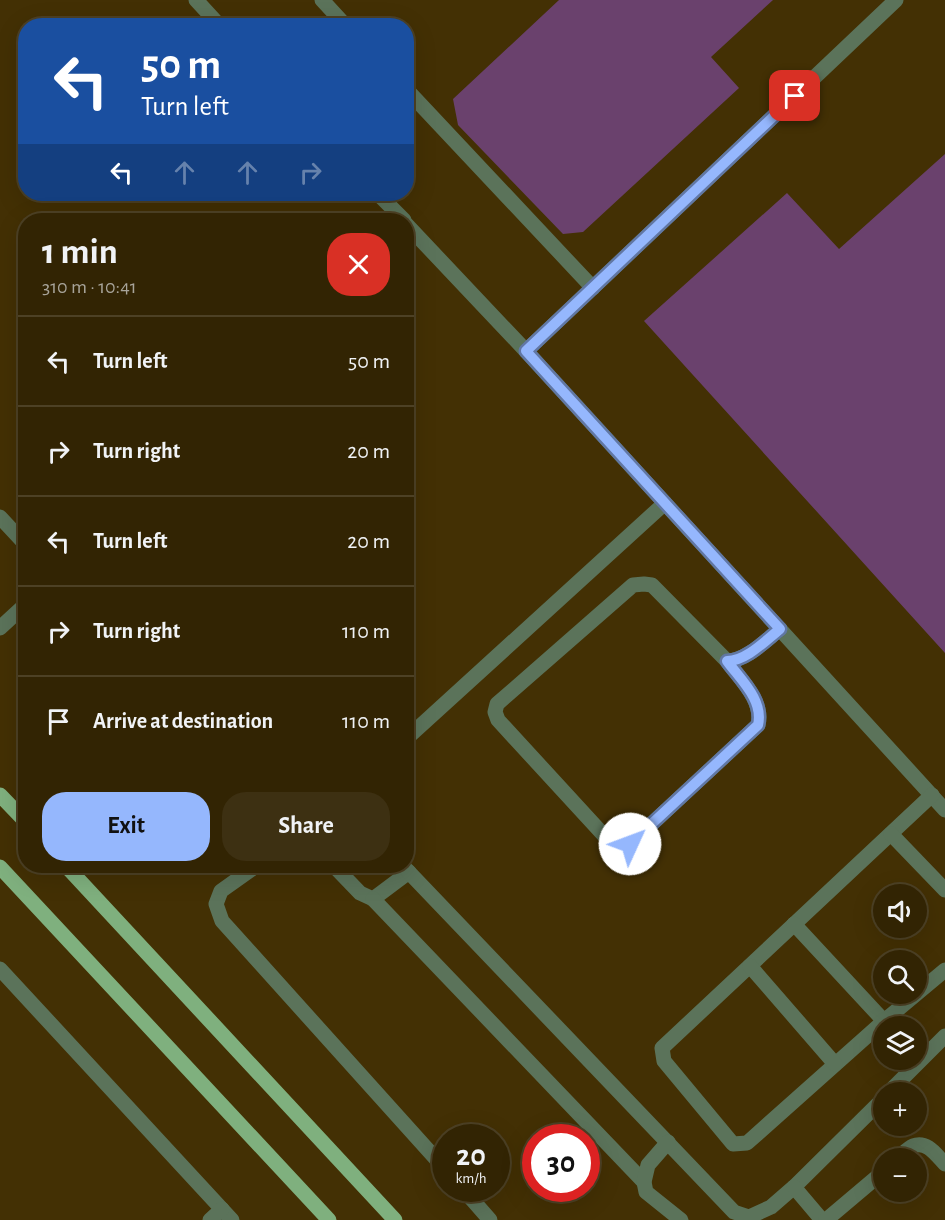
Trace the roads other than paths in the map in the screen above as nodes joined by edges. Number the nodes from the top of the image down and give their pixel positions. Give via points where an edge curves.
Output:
1 (196, 0) edge
2 (322, 0) edge
3 (896, 0) edge
4 (213, 18) edge
5 (339, 18) edge
6 (414, 98) edge
7 (384, 201) edge
8 (394, 213) edge
9 (414, 236) edge
10 (593, 288) junction
11 (526, 351) junction
12 (665, 503) junction
13 (0, 517) edge
14 (18, 536) edge
15 (18, 611) edge
16 (0, 628) edge
17 (780, 629) junction
18 (727, 661) junction
19 (414, 732) edge
20 (0, 795) edge
21 (932, 795) junction
22 (945, 810) edge
23 (18, 814) edge
24 (891, 834) junction
25 (0, 867) edge
26 (73, 873) edge
27 (246, 873) edge
28 (341, 873) edge
29 (402, 873) edge
30 (410, 873) edge
31 (945, 890) edge
32 (373, 899) junction
33 (794, 924) junction
34 (750, 966) junction
35 (0, 969) edge
36 (945, 970) edge
37 (879, 1016) edge
38 (890, 1016) edge
39 (873, 1031) edge
40 (945, 1036) edge
41 (835, 1064) junction
42 (899, 1082) edge
43 (873, 1109) edge
44 (668, 1142) junction
45 (910, 1148) edge
46 (432, 1154) edge
47 (945, 1164) edge
48 (873, 1180) edge
49 (644, 1182) junction
50 (794, 1187) junction
51 (474, 1202) edge
52 (221, 1216) edge
53 (329, 1220) edge
54 (395, 1220) edge
55 (490, 1220) edge
56 (681, 1220) edge
57 (824, 1220) edge

1 - 4 street
2 - 5 street
3 - 10 street
6 - 10 street
7 - 8 street
9 - 11 street
10 - 11 street
11 - 12 street
12 - 17 street
12 - 19 street
13 - 14 street
15 - 16 street
17 - 18 street via 743,658
17 - 21 street
18 - 18 street via 652,585 633,585 497,704 495,712 498,720 611,843 630,844 758,725 755,699
20 - 23 main road
21 - 22 street
21 - 24 street
24 - 31 street
24 - 33 street
25 - 53 main road
26 - 54 main road
27 - 46 street via 221,891 216,904 222,921
28 - 32 street via 360,893
29 - 32 street
30 - 44 street
32 - 49 street
33 - 34 street
33 - 37 street
34 - 41 street
34 - 41 street via 662,1048 664,1061 733,1144 747,1143
35 - 52 street
36 - 38 street
39 - 41 street
40 - 42 street
43 - 50 street
44 - 49 street via 648,1165
44 - 50 street via 734,1212 749,1217 771,1207
45 - 47 street via 924,1145
48 - 57 street
49 - 56 street via 646,1192
50 - 57 street
51 - 55 street

